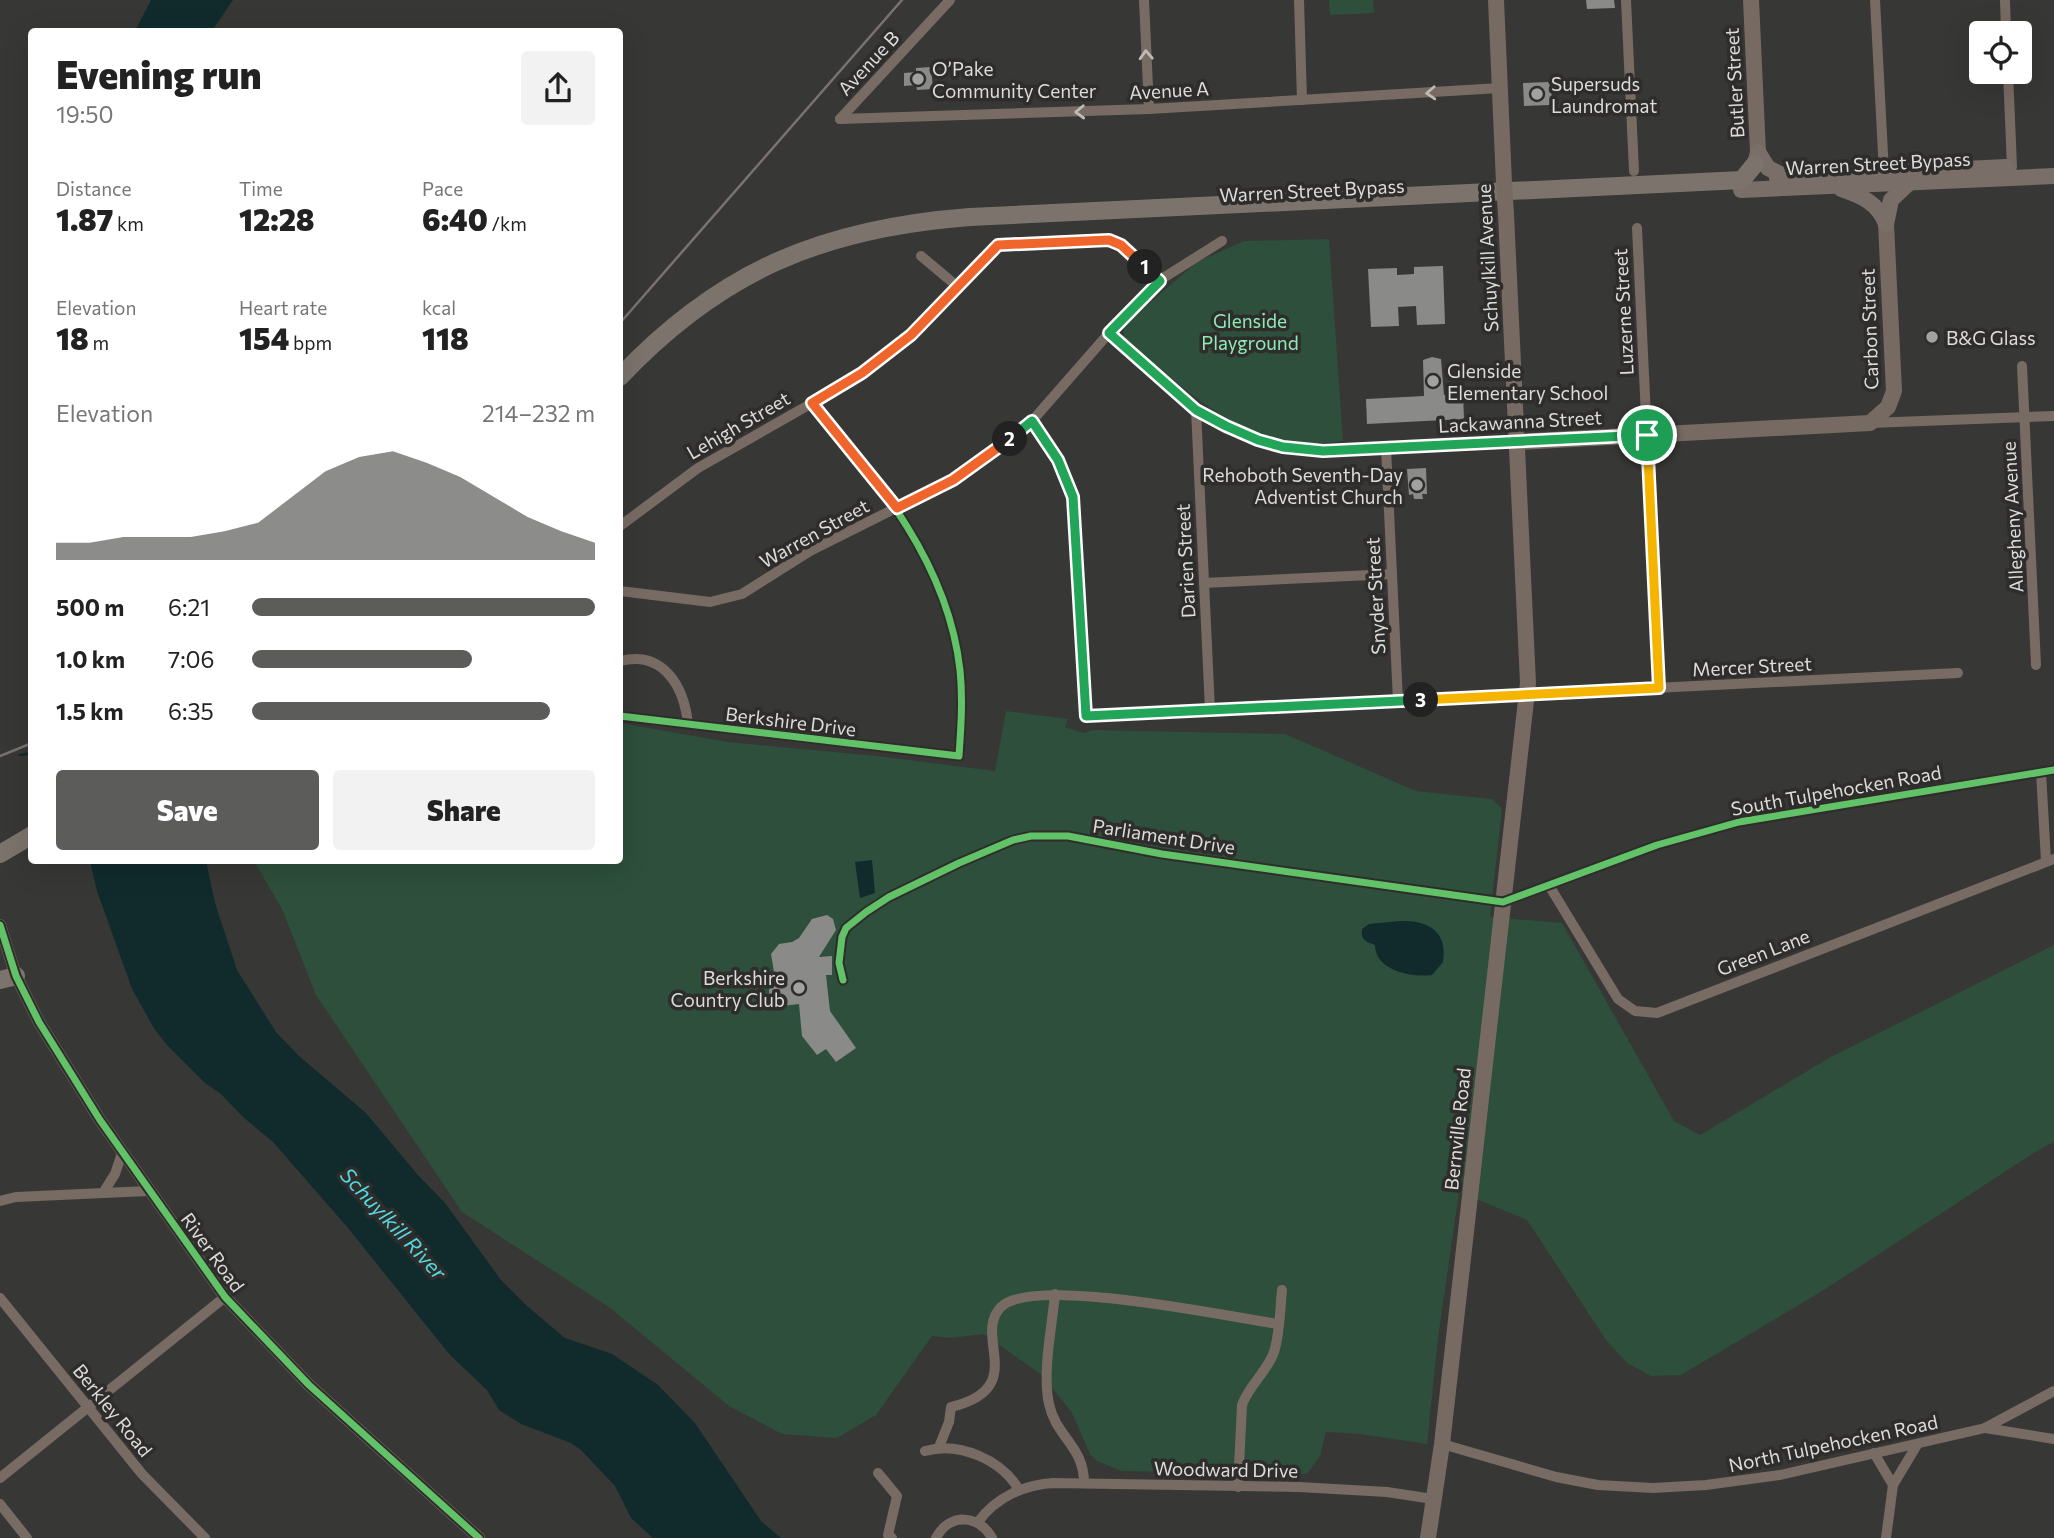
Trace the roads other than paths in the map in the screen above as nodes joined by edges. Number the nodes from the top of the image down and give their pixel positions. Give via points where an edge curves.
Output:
1 (950, 0) edge
2 (1144, 0) edge
3 (1299, 0) edge
4 (1496, 0) edge
5 (1626, 0) edge
6 (1751, 0) edge
7 (1875, 0) edge
8 (2005, 0) edge
9 (2006, 21) edge
10 (2009, 84) edge
11 (1500, 89) junction
12 (1302, 100) junction
13 (1149, 109) junction
14 (840, 119) joint
15 (1757, 158) junction
16 (2054, 165) edge
17 (2012, 167) junction
18 (1634, 171) dead end
19 (1884, 173) junction
20 (2054, 176) edge
21 (1788, 177) junction
22 (1909, 183) junction
23 (1741, 185) junction
24 (1832, 186) junction
25 (1886, 224) junction
26 (1637, 228) dead end
27 (1222, 241) dead end
28 (921, 256) dead end
29 (1160, 281) junction
30 (958, 287) junction
31 (1109, 333) junction
32 (2022, 366) dead end
33 (623, 374) edge
34 (623, 389) edge
35 (812, 403) junction
36 (1196, 410) junction
37 (2054, 416) edge
38 (2024, 417) junction
39 (1032, 421) junction
40 (1870, 423) junction
41 (1647, 435) junction
42 (1517, 442) junction
43 (1386, 448) junction
44 (897, 508) junction
45 (623, 524) edge
46 (1392, 573) junction
47 (1204, 583) junction
48 (623, 592) edge
49 (623, 660) edge
50 (2036, 666) dead end
51 (1958, 673) dead end
52 (1659, 688) junction
53 (1527, 695) junction
54 (1398, 701) junction
55 (1210, 710) junction
56 (623, 716) edge
57 (688, 724) junction
58 (1523, 724) joint
59 (2054, 770) edge
60 (2041, 772) junction
61 (28, 824) edge
62 (28, 837) edge
63 (0, 841) edge
64 (0, 854) edge
65 (2050, 860) edge
66 (1550, 887) junction
67 (1503, 902) junction
68 (0, 925) edge
69 (5, 977) edge
70 (843, 980) dead end
71 (122, 1153) junction
72 (148, 1191) junction
73 (103, 1193) junction
74 (0, 1200) edge
75 (1282, 1290) dead end
76 (1055, 1294) junction
77 (225, 1297) junction
78 (0, 1298) edge
79 (1278, 1324) junction
80 (2054, 1391) edge
81 (89, 1408) junction
82 (1985, 1428) junction
83 (2054, 1439) edge
84 (1442, 1444) junction
85 (1917, 1445) junction
86 (939, 1447) junction
87 (925, 1451) dead end
88 (1874, 1453) junction
89 (878, 1473) dead end
90 (0, 1478) edge
91 (1084, 1483) junction
92 (1893, 1485) junction
93 (1238, 1487) junction
94 (1019, 1490) junction
95 (1433, 1499) junction
96 (0, 1504) edge
97 (978, 1522) junction
98 (476, 1537) edge
99 (27, 1538) edge
100 (205, 1538) edge
101 (892, 1538) edge
102 (936, 1538) edge
103 (992, 1538) edge
104 (1428, 1538) edge
105 (1886, 1538) edge

1 - 14 street, Avenue B
13 -> 2 street
3 - 12 street
4 - 11 main road, Schuylkill Avenue
5 - 18 street
6 - 15 main road, Butler Street
7 - 19 street
8 - 9 street
10 - 17 street
11 -> 12 street, Avenue A
11 - 42 main road, Schuylkill Avenue, bridge
12 - 13 street, Avenue A
13 -> 14 street, Avenue A
15 - 21 highway
15 - 23 highway
16 - 17 highway, Warren Street Bypass
17 - 19 highway, Warren Street Bypass
19 - 21 highway, Warren Street Bypass
20 - 22 highway, Warren Street Bypass
21 - 23 highway, Warren Street Bypass
22 - 24 highway, Warren Street Bypass
22 - 25 highway via 1891,200
23 - 24 highway, Warren Street Bypass
23 - 33 highway, Warren Street Bypass via 970,217 898,224 826,241 751,273 682,319
23 - 34 highway, Warren Street Bypass via 900,234 829,251 756,282 682,332
24 - 25 highway via 1871,202
25 - 40 main road, Carbon Street via 1894,391 1888,407
26 - 41 street, Luzerne Street
27 - 29 street, Warren Street
28 - 30 street
29 - 30 street, Lehigh Street via 1114,242 998,245
29 - 31 street, Warren Street
30 - 35 street, Lehigh Street via 896,348
31 - 36 street, Lackawanna Street
31 - 39 street, Warren Street
32 - 38 street, Allegheny Avenue
35 - 44 street
35 - 45 street, Lehigh Street via 708,461
36 - 43 street, Lackawanna Street via 1235,431 1283,447 1323,451
36 - 47 street, Darien Street
37 - 38 street, Lackawanna Street
38 - 40 street, Lackawanna Street
38 - 50 street, Allegheny Avenue
39 - 44 street, Warren Street via 953,480
39 - 55 street, Mercer Street via 1058,460 1073,497 1086,716
40 - 41 main road, Lackawanna Street
41 - 42 main road, Lackawanna Street
41 - 52 street, Luzerne Street
42 - 43 street, Lackawanna Street
42 - 53 main road, Schuylkill Avenue
43 - 46 street, Snyder Street
44 - 48 street, Warren Street via 810,551 742,594 710,602
44 - 57 street, Berkshire Drive via 932,570 953,633 962,692 959,756
46 - 47 street
46 - 54 street, Snyder Street
47 - 55 street, Darien Street
49 - 57 street via 634,657 661,666 672,677 686,707
51 - 52 street, Mercer Street
52 - 53 street, Mercer Street
53 - 54 street, Mercer Street
53 - 58 main road, Schuylkill Avenue
54 - 55 street, Mercer Street
56 - 57 street, Berkshire Drive
58 - 67 main road, Bernville Road
59 - 60 street, South Tulpehocken Road
60 - 65 street, Green Lane
60 - 66 street, South Tulpehocken Road via 1739,822 1657,845
61 - 63 highway
62 - 64 highway
65 - 66 street, Green Lane via 1657,1013 1635,1011 1622,1003
66 - 67 street, Parliament Drive
67 - 70 street, Parliament Drive via 1162,854 1068,836 1031,835 959,863 866,912 842,937 839,963
67 - 84 main road, Bernville Road
68 - 69 street, River Road
69 - 71 street, River Road
71 - 72 street, River Road
71 - 73 street
72 - 73 street
72 - 77 street, River Road
73 - 74 street
75 - 79 street
76 - 79 street
76 - 86 street via 1015,1299 998,1309 993,1329 994,1370 985,1393 951,1407
76 - 91 street via 1049,1406 1084,1465
77 - 81 street
77 - 98 street, River Road via 309,1385
78 - 81 street, Berkley Road
79 - 93 street via 1274,1351 1242,1405
80 - 82 street, North Tulpehocken Road
81 - 90 street
81 - 100 street, Berkley Road via 142,1474
82 - 83 street, North Tulpehocken Road
82 - 85 street, North Tulpehocken Road
84 - 88 street, North Tulpehocken Road via 1571,1480 1643,1488 1728,1483
84 - 95 main road, Bernville Road
85 - 88 street, North Tulpehocken Road
85 - 92 street
86 - 87 street
86 - 94 street via 969,1452 1001,1467
88 - 92 street
89 - 101 street via 897,1496 888,1535
91 - 93 street, Woodward Drive
91 - 94 street, Woodward Drive via 1035,1484
92 - 105 street
93 - 95 street, Woodward Drive via 1299,1487
94 - 97 street, Woodward Drive via 987,1509
95 - 104 main road, Bernville Road
96 - 99 street
97 - 102 street via 955,1520
97 - 103 street

